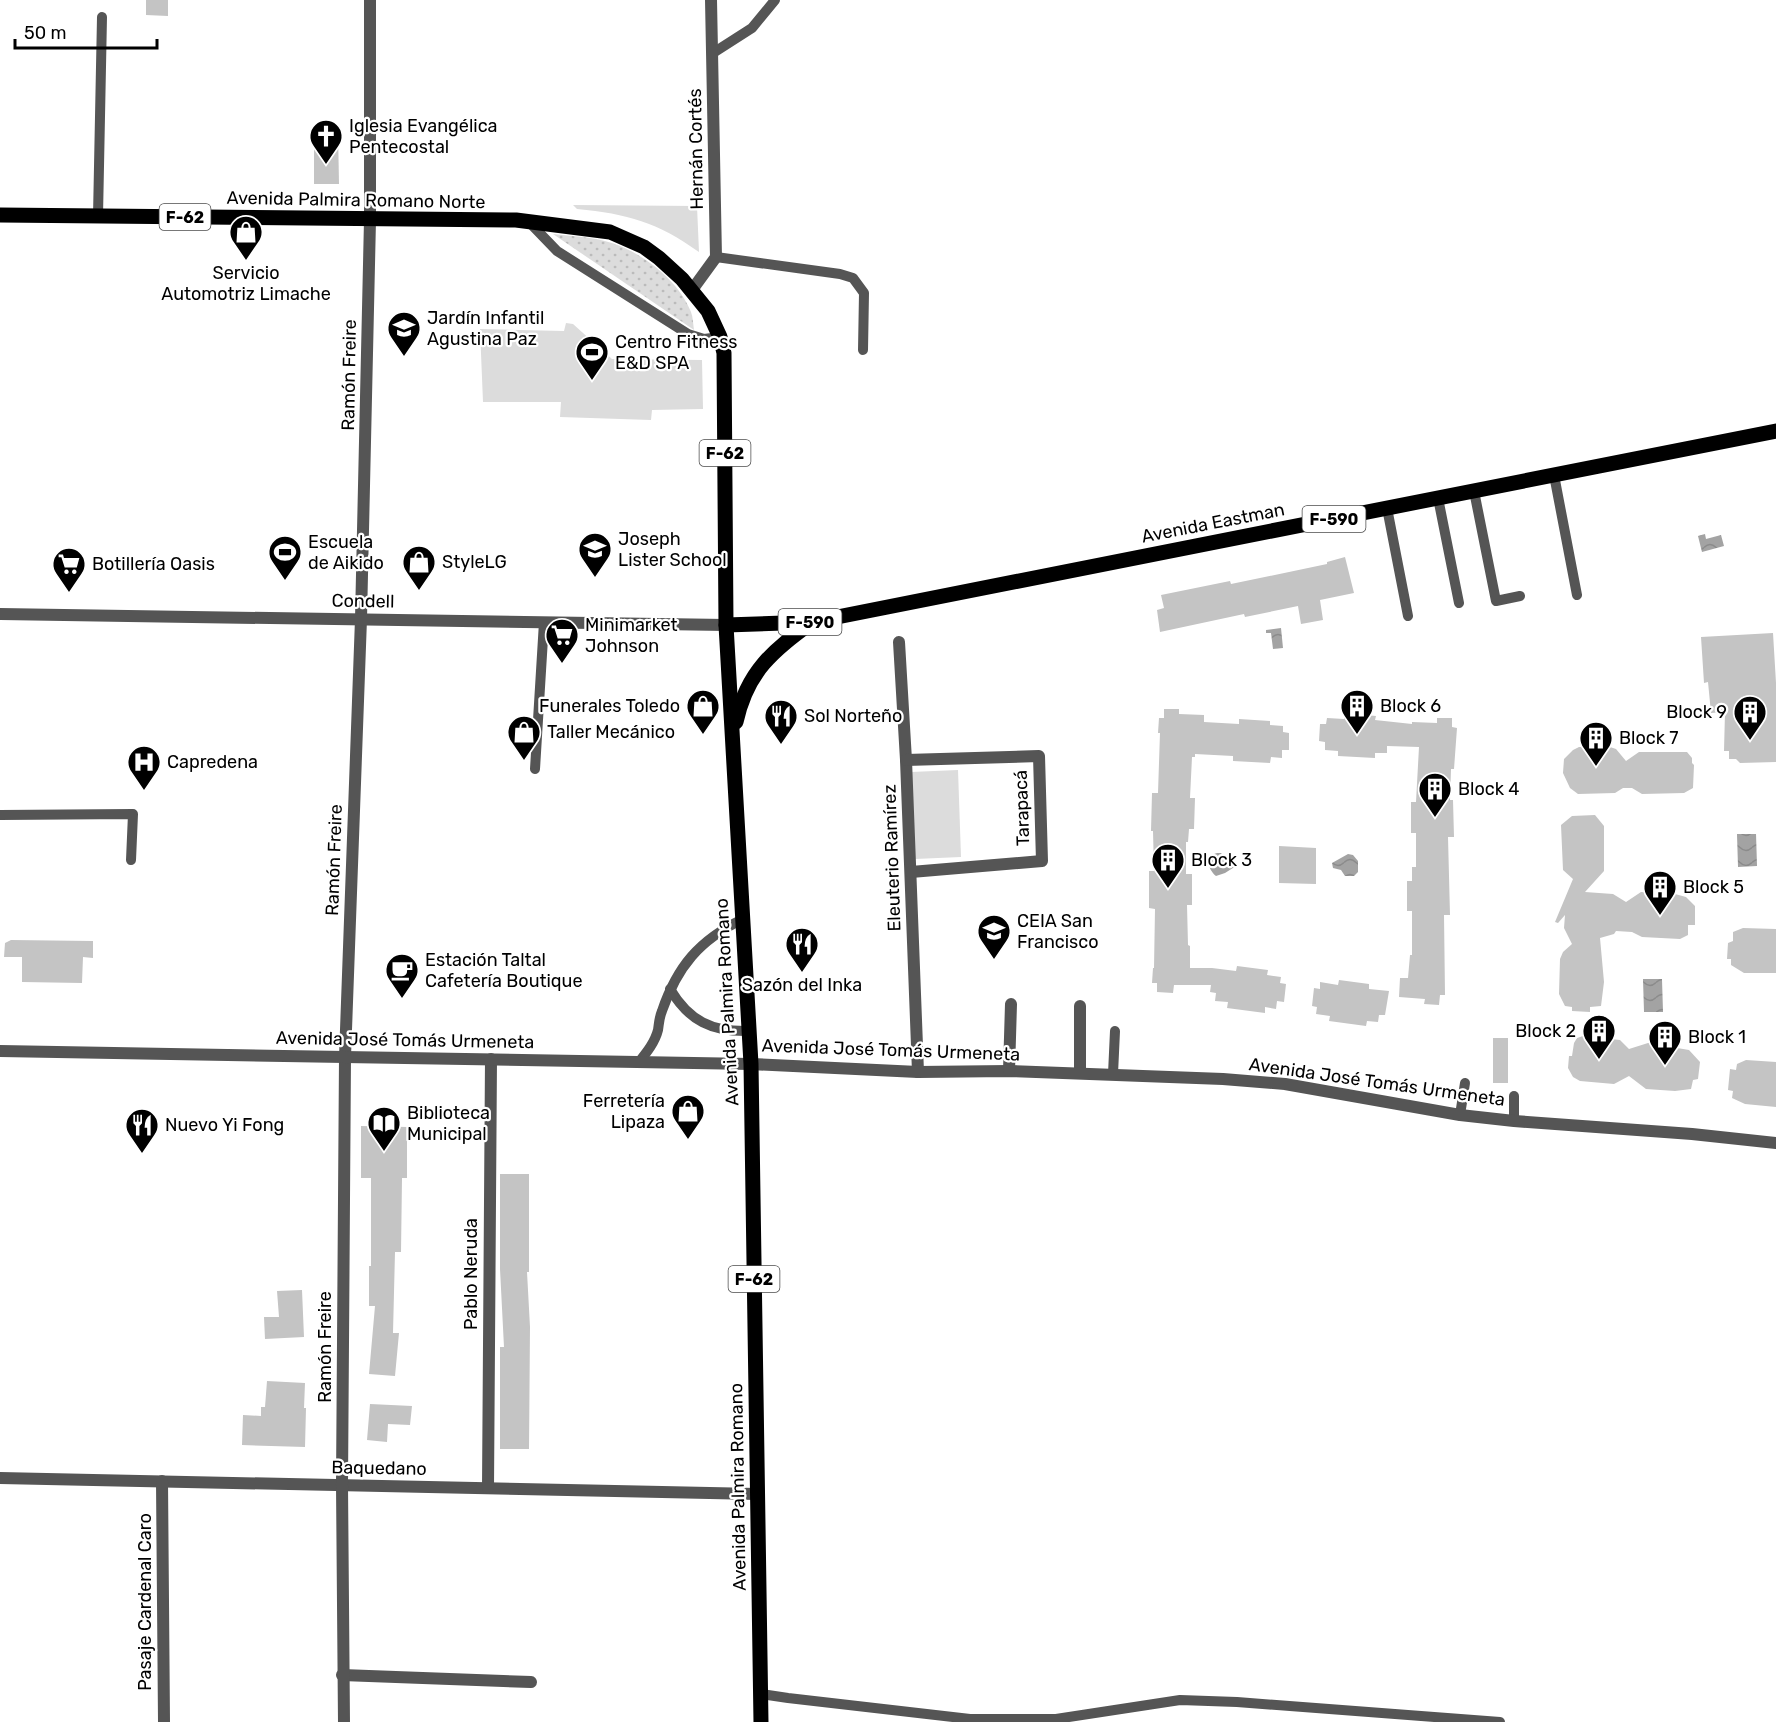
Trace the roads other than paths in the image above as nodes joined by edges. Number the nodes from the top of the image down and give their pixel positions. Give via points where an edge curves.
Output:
1 (370, 0) edge
2 (711, 0) edge
3 (775, 0) edge
4 (102, 17) dead end
5 (712, 53) junction
6 (0, 215) edge
7 (98, 216) junction
8 (370, 220) junction
9 (529, 222) junction
10 (716, 257) junction
11 (692, 290) junction
12 (720, 338) junction
13 (863, 350) dead end
14 (1776, 431) edge
15 (1554, 475) junction
16 (1474, 491) junction
17 (1438, 498) junction
18 (1387, 508) junction
19 (1577, 595) dead end
20 (1520, 596) dead end
21 (1459, 603) dead end
22 (0, 614) edge
23 (1408, 616) dead end
24 (361, 619) junction
25 (543, 622) junction
26 (812, 622) junction
27 (726, 625) junction
28 (899, 642) dead end
29 (733, 742) junction
30 (906, 760) junction
31 (535, 769) dead end
32 (0, 815) edge
33 (131, 860) dead end
34 (910, 872) junction
35 (742, 919) junction
36 (670, 989) junction
37 (1011, 1004) dead end
38 (1080, 1006) dead end
39 (749, 1031) junction
40 (1115, 1031) dead end
41 (0, 1051) edge
42 (345, 1057) junction
43 (491, 1059) junction
44 (639, 1062) junction
45 (750, 1064) junction
46 (1009, 1071) junction
47 (918, 1072) junction
48 (1080, 1073) junction
49 (1113, 1074) junction
50 (1465, 1083) dead end
51 (1514, 1096) dead end
52 (1460, 1115) junction
53 (1514, 1121) junction
54 (1776, 1143) edge
55 (0, 1478) edge
56 (162, 1481) junction
57 (342, 1485) junction
58 (488, 1488) junction
59 (757, 1494) junction
60 (342, 1676) junction
61 (531, 1682) dead end
62 (760, 1694) junction
63 (164, 1722) edge
64 (344, 1722) edge
65 (761, 1722) edge
66 (1500, 1722) edge

1 - 8 street, Ramón Freire
2 - 5 street, Hernán Cortés
3 - 5 lane via 752,28
4 - 7 lane
5 - 10 street, Hernán Cortés
6 - 7 main road, Avenida Palmira Romano Norte / F-62
7 - 8 main road, Avenida Palmira Romano Norte / F-62
8 - 9 main road, Avenida Palmira Romano Norte / F-62
8 - 24 street, Ramón Freire
9 - 11 main road, Avenida Palmira Romano Norte / F-62 via 609,232 627,238 659,258
9 - 12 lane via 557,251 688,334
10 - 11 street
10 - 13 lane via 852,278 864,293
11 - 12 main road, Avenida Palmira Romano / F-62 via 708,311
12 - 27 main road, Avenida Palmira Romano / F-62 via 724,353
14 - 15 main road, Avenida Eastman / F-590
15 - 16 main road, Avenida Eastman / F-590
15 - 19 lane
16 - 17 main road, Avenida Eastman / F-590
16 - 20 lane via 1496,601
17 - 18 main road, Avenida Eastman / F-590
17 - 21 lane
18 - 23 lane
18 - 26 main road, Avenida Eastman / F-590
22 - 24 street, Condell
24 - 25 street, Condell
24 - 42 street, Ramón Freire
25 - 27 street, Condell
25 - 31 lane
26 - 27 main road, Avenida Eastman / F-590
26 - 29 main road via 779,647 755,674 739,707
27 - 29 main road, Avenida Palmira Romano / F-62
28 - 30 street, Eleuterio Ramírez
29 - 35 main road, Avenida Palmira Romano / F-62
30 - 34 street, Eleuterio Ramírez
30 - 34 street, Tarapacá via 1039,756 1042,861
32 - 33 lane via 133,814
34 - 47 street, Eleuterio Ramírez
35 - 36 lane via 702,945
35 - 39 main road, Avenida Palmira Romano / F-62
36 - 39 lane via 685,1010 706,1024
36 - 44 lane via 654,1040
37 - 46 street
38 - 48 street
39 - 45 main road, Avenida Palmira Romano / F-62
40 - 49 lane
41 - 42 street, Avenida José Tomás Urmeneta
42 - 43 street, Avenida José Tomás Urmeneta
42 - 57 street, Ramón Freire
43 - 44 street, Avenida José Tomás Urmeneta
43 - 58 street, Pablo Neruda
44 - 45 street, Avenida José Tomás Urmeneta
45 - 47 street, Avenida José Tomás Urmeneta
45 - 59 main road, Avenida Palmira Romano / F-62
46 - 47 street, Avenida José Tomás Urmeneta
46 - 48 street, Avenida José Tomás Urmeneta
48 - 49 street, Avenida José Tomás Urmeneta
49 - 52 street, Avenida José Tomás Urmeneta via 1285,1084
50 - 52 lane
51 - 53 lane
52 - 53 street, Avenida José Tomás Urmeneta
53 - 54 street, Avenida José Tomás Urmeneta
55 - 56 street, Baquedano
56 - 57 street, Baquedano
56 - 63 street, Pasaje Cardenal Caro
57 - 58 street, Baquedano
57 - 60 street, Ramón Freire
58 - 59 street, Baquedano
59 - 62 main road, Avenida Palmira Romano / F-62
60 - 61 street
60 - 64 street, Ramón Freire
62 - 65 main road, Avenida Palmira Romano / F-62
62 - 66 lane via 970,1719 1056,1719 1180,1700

